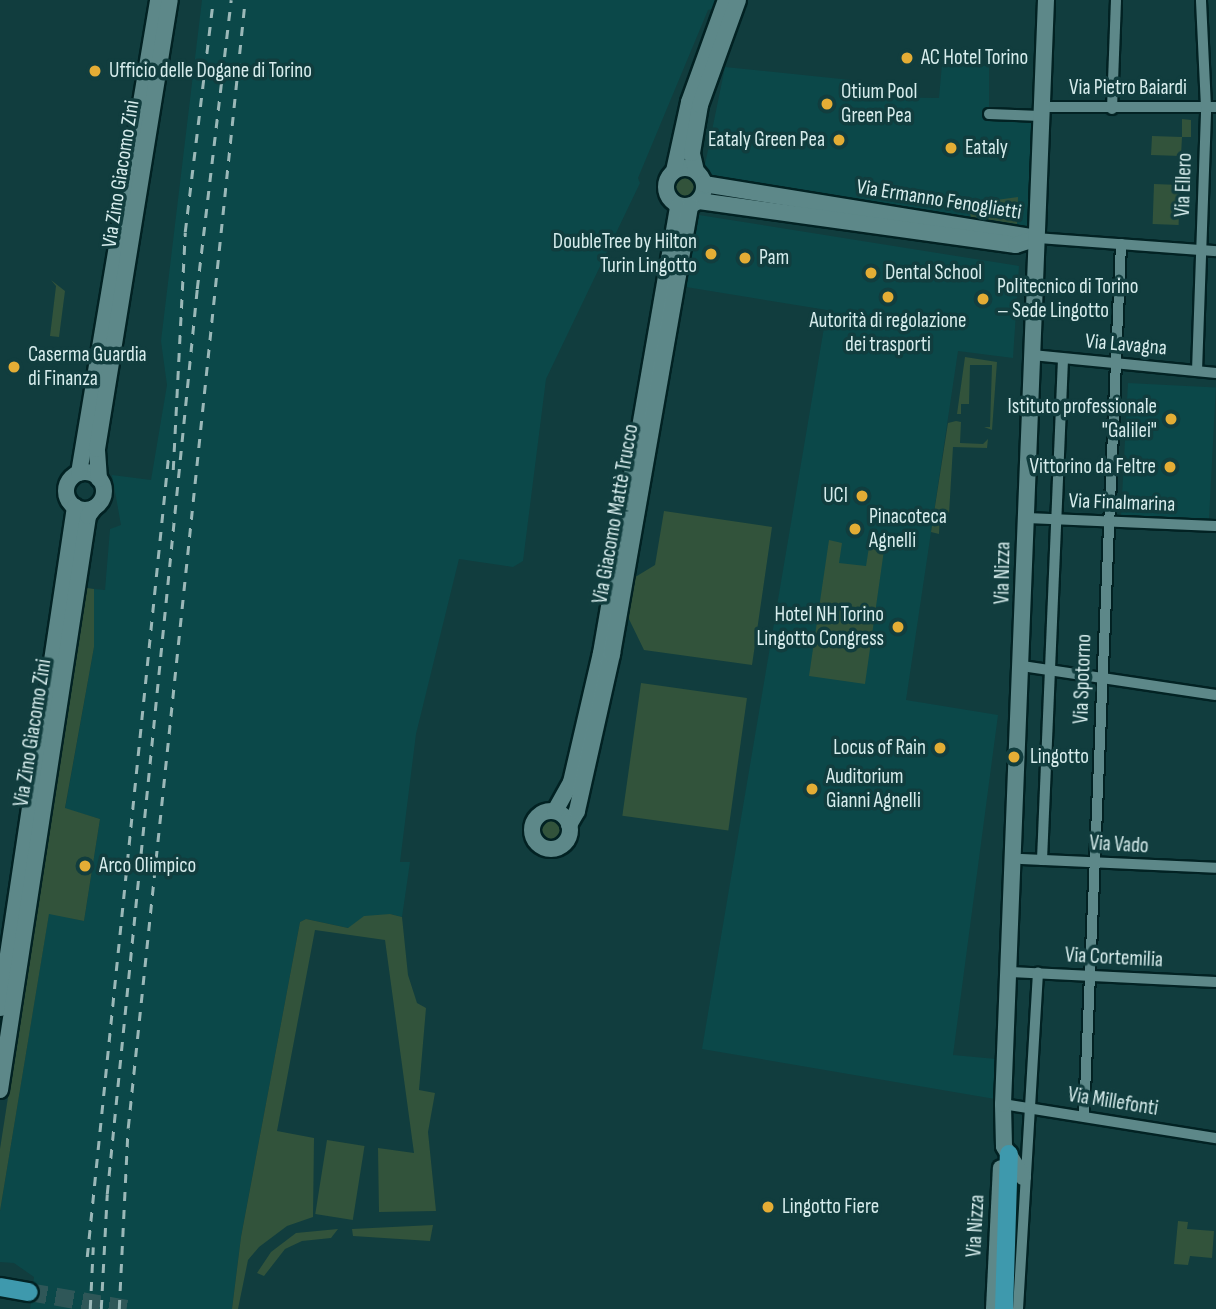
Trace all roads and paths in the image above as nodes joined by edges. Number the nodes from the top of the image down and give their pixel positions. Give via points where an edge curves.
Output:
1 (158, 0) edge
2 (170, 0) edge
3 (726, 0) edge
4 (738, 0) edge
5 (1046, 0) edge
6 (1116, 0) edge
7 (1201, 0) edge
8 (1211, 107) edge
9 (1112, 109) junction
10 (1041, 111) junction
11 (989, 114) dead end
12 (674, 171) junction
13 (700, 178) junction
14 (689, 204) junction
15 (1037, 238) junction
16 (1121, 244) junction
17 (1200, 250) junction
18 (1216, 251) edge
19 (1032, 355) junction
20 (1063, 359) junction
21 (1115, 364) junction
22 (1197, 372) junction
23 (1216, 373) edge
24 (79, 473) junction
25 (99, 478) junction
26 (75, 507) junction
27 (94, 508) junction
28 (1026, 517) junction
29 (1058, 520) junction
30 (1109, 521) junction
31 (1216, 526) edge
32 (1022, 666) junction
33 (1050, 670) junction
34 (1103, 678) junction
35 (1216, 695) edge
36 (555, 811) junction
37 (569, 825) junction
38 (1020, 859) dead end
39 (1042, 860) junction
40 (1095, 863) junction
41 (1216, 868) edge
42 (1010, 972) junction
43 (1038, 973) junction
44 (1090, 976) junction
45 (1216, 982) edge
46 (0, 1007) edge
47 (0, 1090) edge
48 (1003, 1104) junction
49 (1029, 1108) junction
50 (1084, 1116) junction
51 (1216, 1138) edge
52 (1007, 1150) junction
53 (1023, 1177) junction
54 (0, 1287) edge
55 (0, 1297) edge
56 (993, 1309) edge
57 (1004, 1309) edge
58 (1018, 1309) edge

1 - 24 street, Via Zino Giacomo Zini
2 - 25 street, Via Zino Giacomo Zini via 97,449
3 - 12 street via 689,102
4 - 13 street via 700,105 692,153
5 - 10 street, Via Nizza
6 - 9 street
7 - 8 street, Via Ellero
8 - 9 street, Via Pietro Baiardi
8 - 17 street, Via Ellero
9 - 10 street, Via Pietro Baiardi
10 - 11 street, Via Pietro Baiardi
10 - 15 street, Via Nizza
12 - 13 street, Via Ermanno Fenoglietti
12 - 14 street via 666,190
13 - 14 street
13 - 15 street, Via Ermanno Fenoglietti
14 - 15 street, Via Ermanno Fenoglietti via 1016,244
14 - 36 street, Via Giacomo Mattè Trucco via 601,653 571,782
14 - 37 street, Via Giacomo Mattè Trucco via 612,654 577,811
15 - 16 street
15 - 19 street, Via Nizza
16 - 17 street
16 - 21 street, Via Spotorno
17 - 18 street
17 - 22 street, Via Ellero
19 - 20 street, Via Lavagna
19 - 28 street, Via Nizza
20 - 21 street, Via Lavagna
20 - 29 street
21 - 22 street, Via Lavagna
21 - 30 street, Via Spotorno
22 - 23 street, Via Lavagna
24 - 25 street
24 - 26 street via 66,489
25 - 27 street via 104,494
26 - 27 street
26 - 46 street, Via Zino Giacomo Zini
27 - 47 street, Via Zino Giacomo Zini via 88,516
28 - 29 street, Via Finalmarina
28 - 32 street, Via Nizza
29 - 30 street, Via Finalmarina
29 - 33 street
30 - 31 street, Via Finalmarina
30 - 34 street, Via Spotorno
32 - 33 street
32 - 42 street, Via Nizza
33 - 34 street
33 - 39 street
34 - 35 street
34 - 40 street, Via Spotorno
36 - 37 street
36 - 37 street via 534,819 531,831 536,842 548,849 561,846
38 - 39 street, Via Vado
39 - 40 street, Via Vado
40 - 41 street, Via Vado
40 - 44 street, Via Spotorno
42 - 43 street, Via Cortemilia
42 - 48 street, Via Nizza
43 - 44 street, Via Cortemilia
43 - 49 street
44 - 45 street, Via Cortemilia
44 - 50 street, Via Spotorno
48 - 49 street, Via Millefonti
48 - 52 street, Via Nizza
49 - 50 street, Via Millefonti
49 - 53 street
50 - 51 street, Via Millefonti
52 - 53 street, Via Nizza
52 - 56 street, Via Nizza
52 - 57 main road
53 - 58 street
54 - 55 main road via 28,1297

